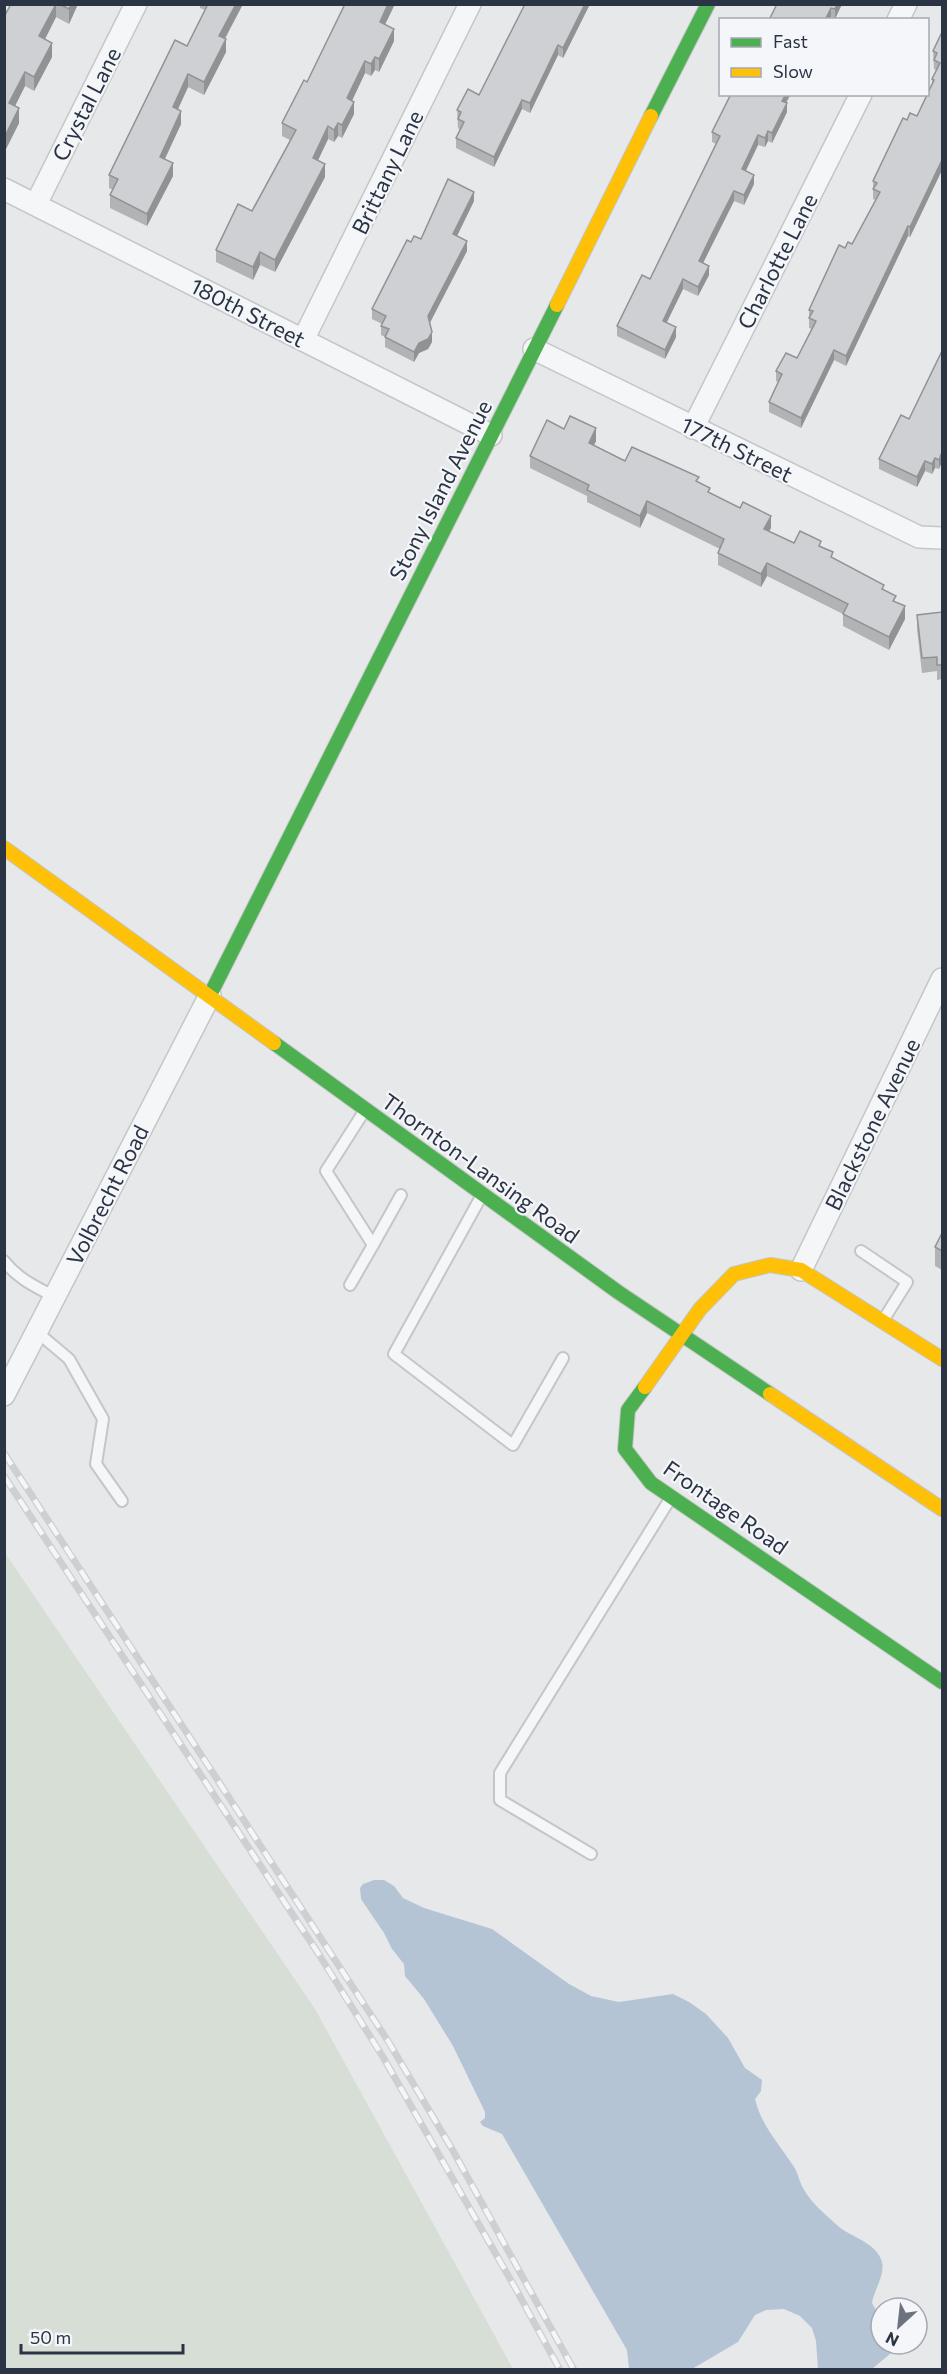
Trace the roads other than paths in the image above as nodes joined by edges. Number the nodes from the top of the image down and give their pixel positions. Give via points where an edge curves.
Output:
1 (136, 4) edge
2 (470, 4) edge
3 (708, 4) edge
4 (906, 4) edge
5 (899, 18) edge
6 (860, 96) edge
7 (4, 189) edge
8 (36, 204) junction
9 (303, 340) junction
10 (534, 349) junction
11 (693, 428) junction
12 (491, 435) junction
13 (942, 538) edge
14 (4, 848) edge
15 (942, 979) edge
16 (210, 995) junction
17 (365, 1110) junction
18 (483, 1194) junction
19 (401, 1195) dead end
20 (373, 1245) junction
21 (861, 1251) dead end
22 (4, 1261) edge
23 (801, 1270) junction
24 (350, 1285) dead end
25 (55, 1297) junction
26 (883, 1321) junction
27 (37, 1332) junction
28 (681, 1336) junction
29 (562, 1358) dead end
30 (942, 1359) edge
31 (4, 1395) edge
32 (672, 1496) junction
33 (122, 1501) dead end
34 (942, 1509) edge
35 (942, 1682) edge
36 (591, 1854) dead end

1 - 8 street, Crystal Lane
2 - 9 street, Brittany Lane
3 - 10 street, Stony Island Avenue
4 - 5 street
6 - 11 street, Charlotte Lane
7 - 8 street, 180th Street
8 - 9 street, 180th Street
9 - 12 street, 180th Street
10 - 11 street, 177th Street
10 - 12 street, Stony Island Avenue
11 - 13 street, 177th Street via 919,537
12 - 16 street, Stony Island Avenue
14 - 16 street, Thornton-Lansing Road
15 - 23 street, Blackstone Avenue
16 - 17 street, Thornton-Lansing Road
16 - 25 street, Volbrecht Road
17 - 18 street, Thornton-Lansing Road
17 - 20 lane via 326,1171
18 - 28 street, Thornton-Lansing Road
18 - 29 lane via 394,1354 513,1444
19 - 20 lane
20 - 24 lane
21 - 26 lane via 907,1282
22 - 25 lane via 26,1282
23 - 26 street, Frontage Road
23 - 28 street, Frontage Road via 770,1265 734,1274 700,1309
25 - 27 street, Volbrecht Road
26 - 30 street, Frontage Road
27 - 31 street, Volbrecht Road
27 - 33 lane via 69,1359 103,1419 96,1464
28 - 32 street, Frontage Road via 628,1410 625,1449 651,1482
28 - 34 street, Thornton-Lansing Road
32 - 35 street, Frontage Road
32 - 36 lane via 500,1773 500,1800

